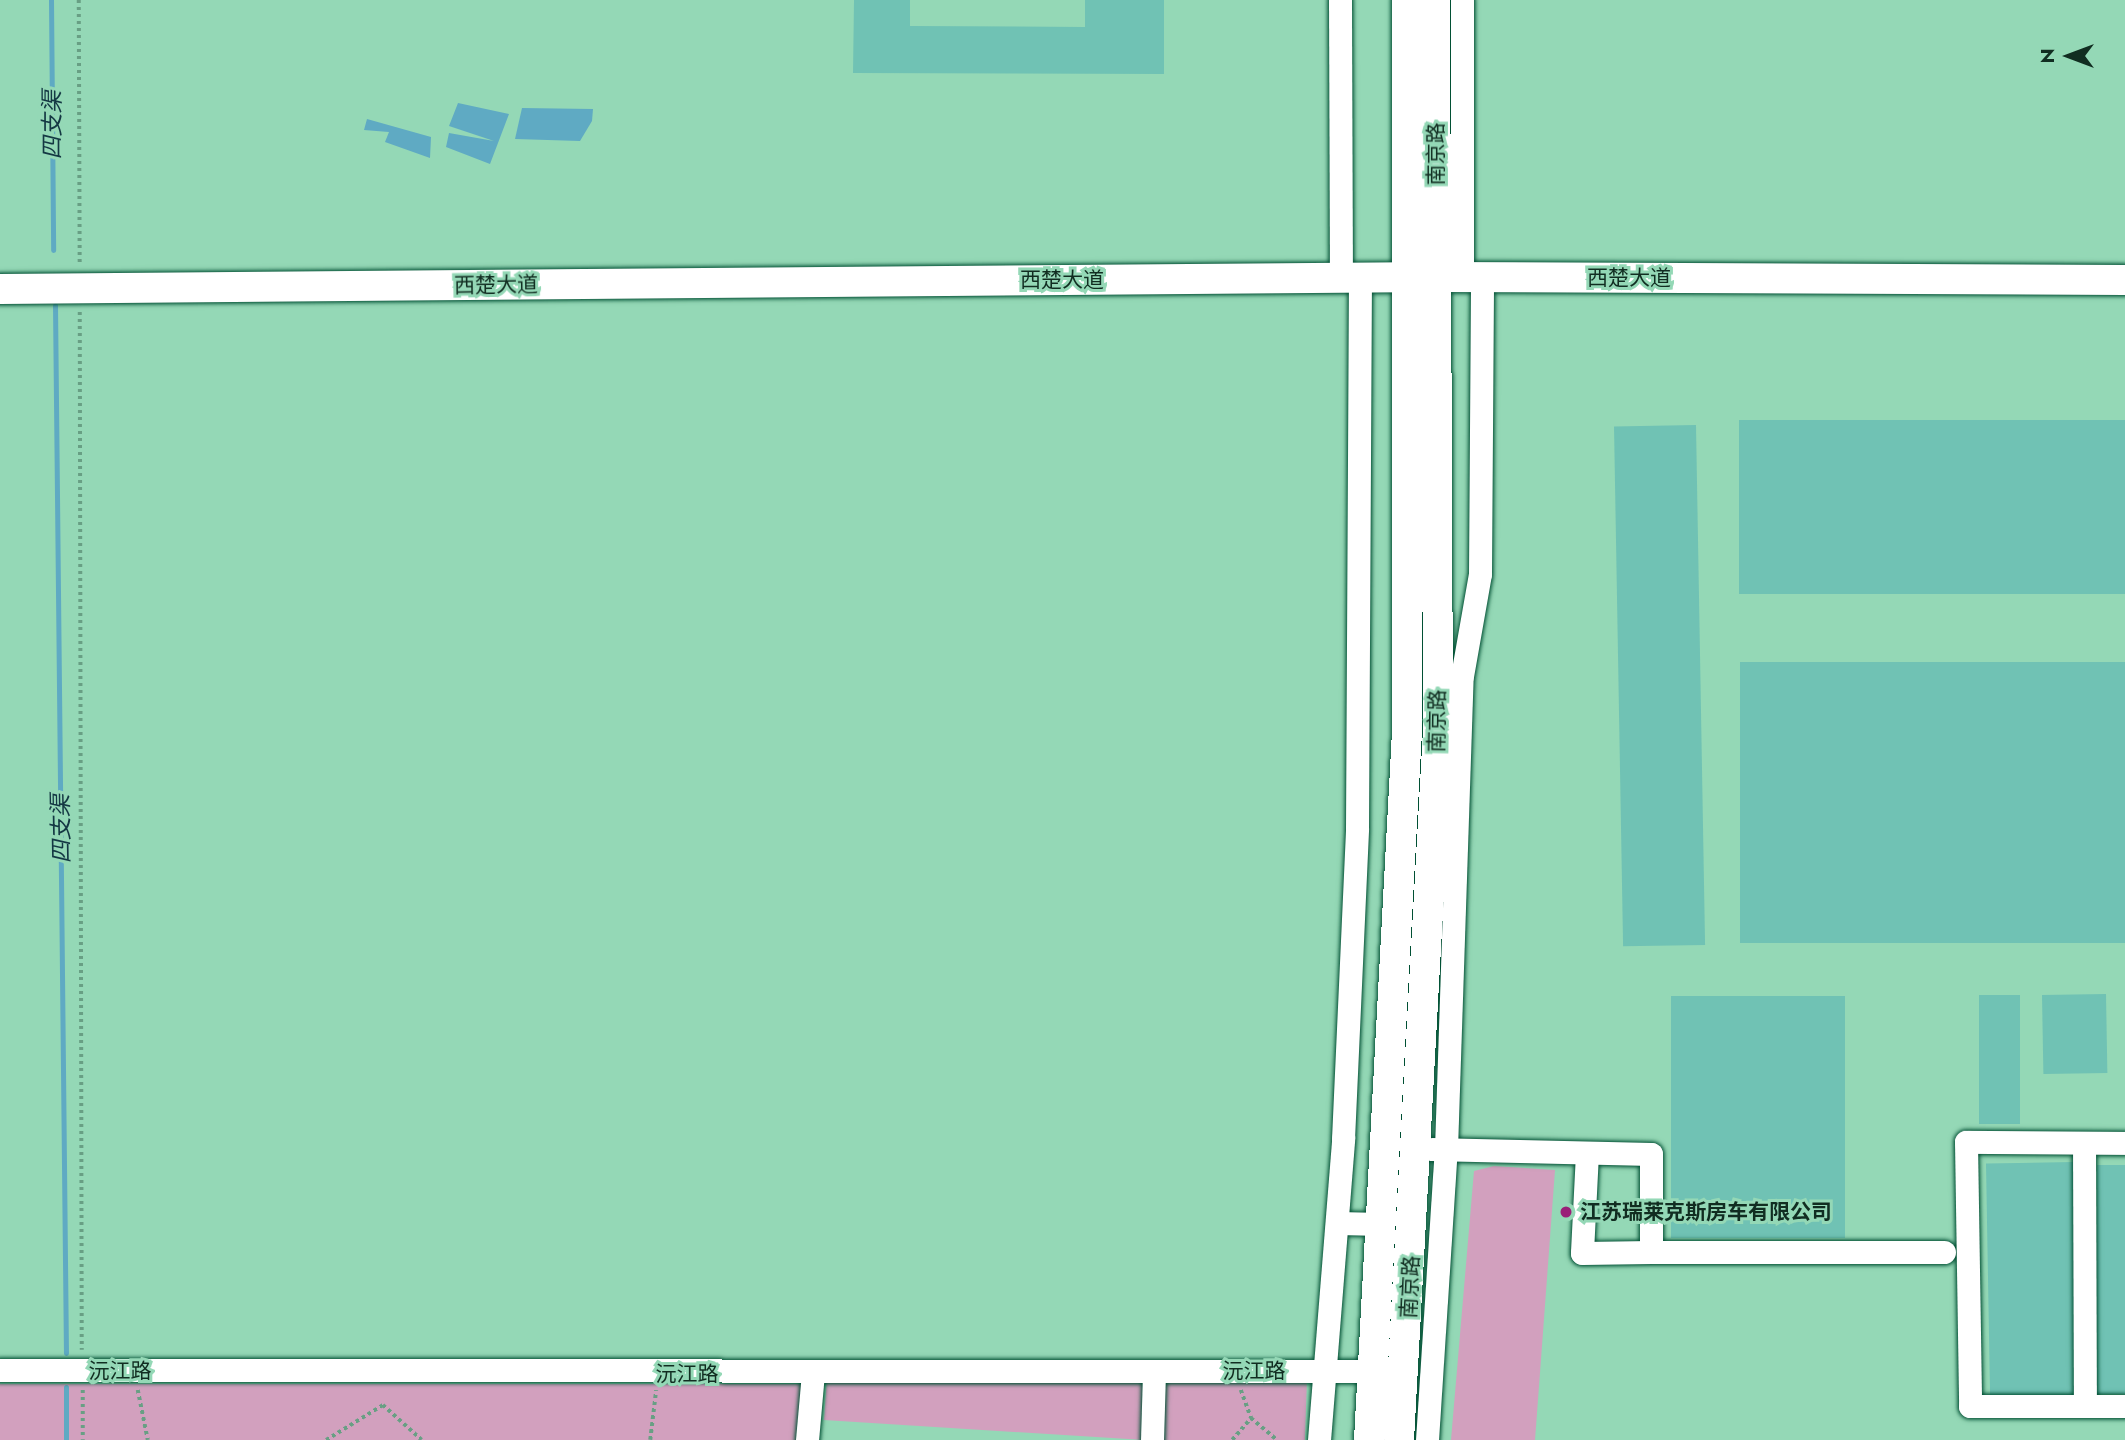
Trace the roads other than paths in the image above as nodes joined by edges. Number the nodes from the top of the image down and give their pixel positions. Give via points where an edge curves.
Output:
1 (1340, 0) edge
2 (1407, 0) edge
3 (1435, 0) edge
4 (1462, 0) edge
5 (1447, 278) junction
6 (1351, 279) junction
7 (2125, 280) edge
8 (3, 290) edge
9 (2084, 1143) junction
10 (2125, 1143) edge
11 (1432, 1149) junction
12 (1587, 1153) junction
13 (1337, 1223) junction
14 (1383, 1224) junction
15 (1651, 1252) junction
16 (1944, 1252) dead end
17 (0, 1370) edge
18 (1325, 1371) junction
19 (1375, 1371) junction
20 (1154, 1372) junction
21 (813, 1373) junction
22 (2085, 1406) junction
23 (2125, 1406) edge
24 (807, 1440) edge
25 (1152, 1440) edge
26 (1319, 1440) edge
27 (1369, 1440) edge
28 (1399, 1440) edge
29 (1427, 1440) edge

1 - 6 street
2 - 5 main road, 南京路
3 - 5 main road, 南京路
4 - 5 street
5 - 6 main road, 西楚大道
5 - 7 main road, 西楚大道
5 - 11 main road, 南京路
5 - 11 street via 1480,574 1462,676
5 - 14 main road, 南京路 via 1407,731
6 - 8 main road, 西楚大道
6 - 13 street via 1357,828
9 - 10 street
9 - 22 street
9 - 22 street via 1966,1142 1970,1406
11 - 12 street
11 - 28 main road, 南京路
11 - 29 street
12 - 15 street via 1651,1154
12 - 15 street via 1582,1253
13 - 14 street
13 - 18 street
14 - 19 main road, 南京路
15 - 16 street
17 - 21 street, 沅江路
18 - 19 street, 沅江路
18 - 20 street, 沅江路
18 - 26 street
19 - 27 main road, 南京路
20 - 21 street, 沅江路
20 - 25 street
21 - 24 street
22 - 23 street

